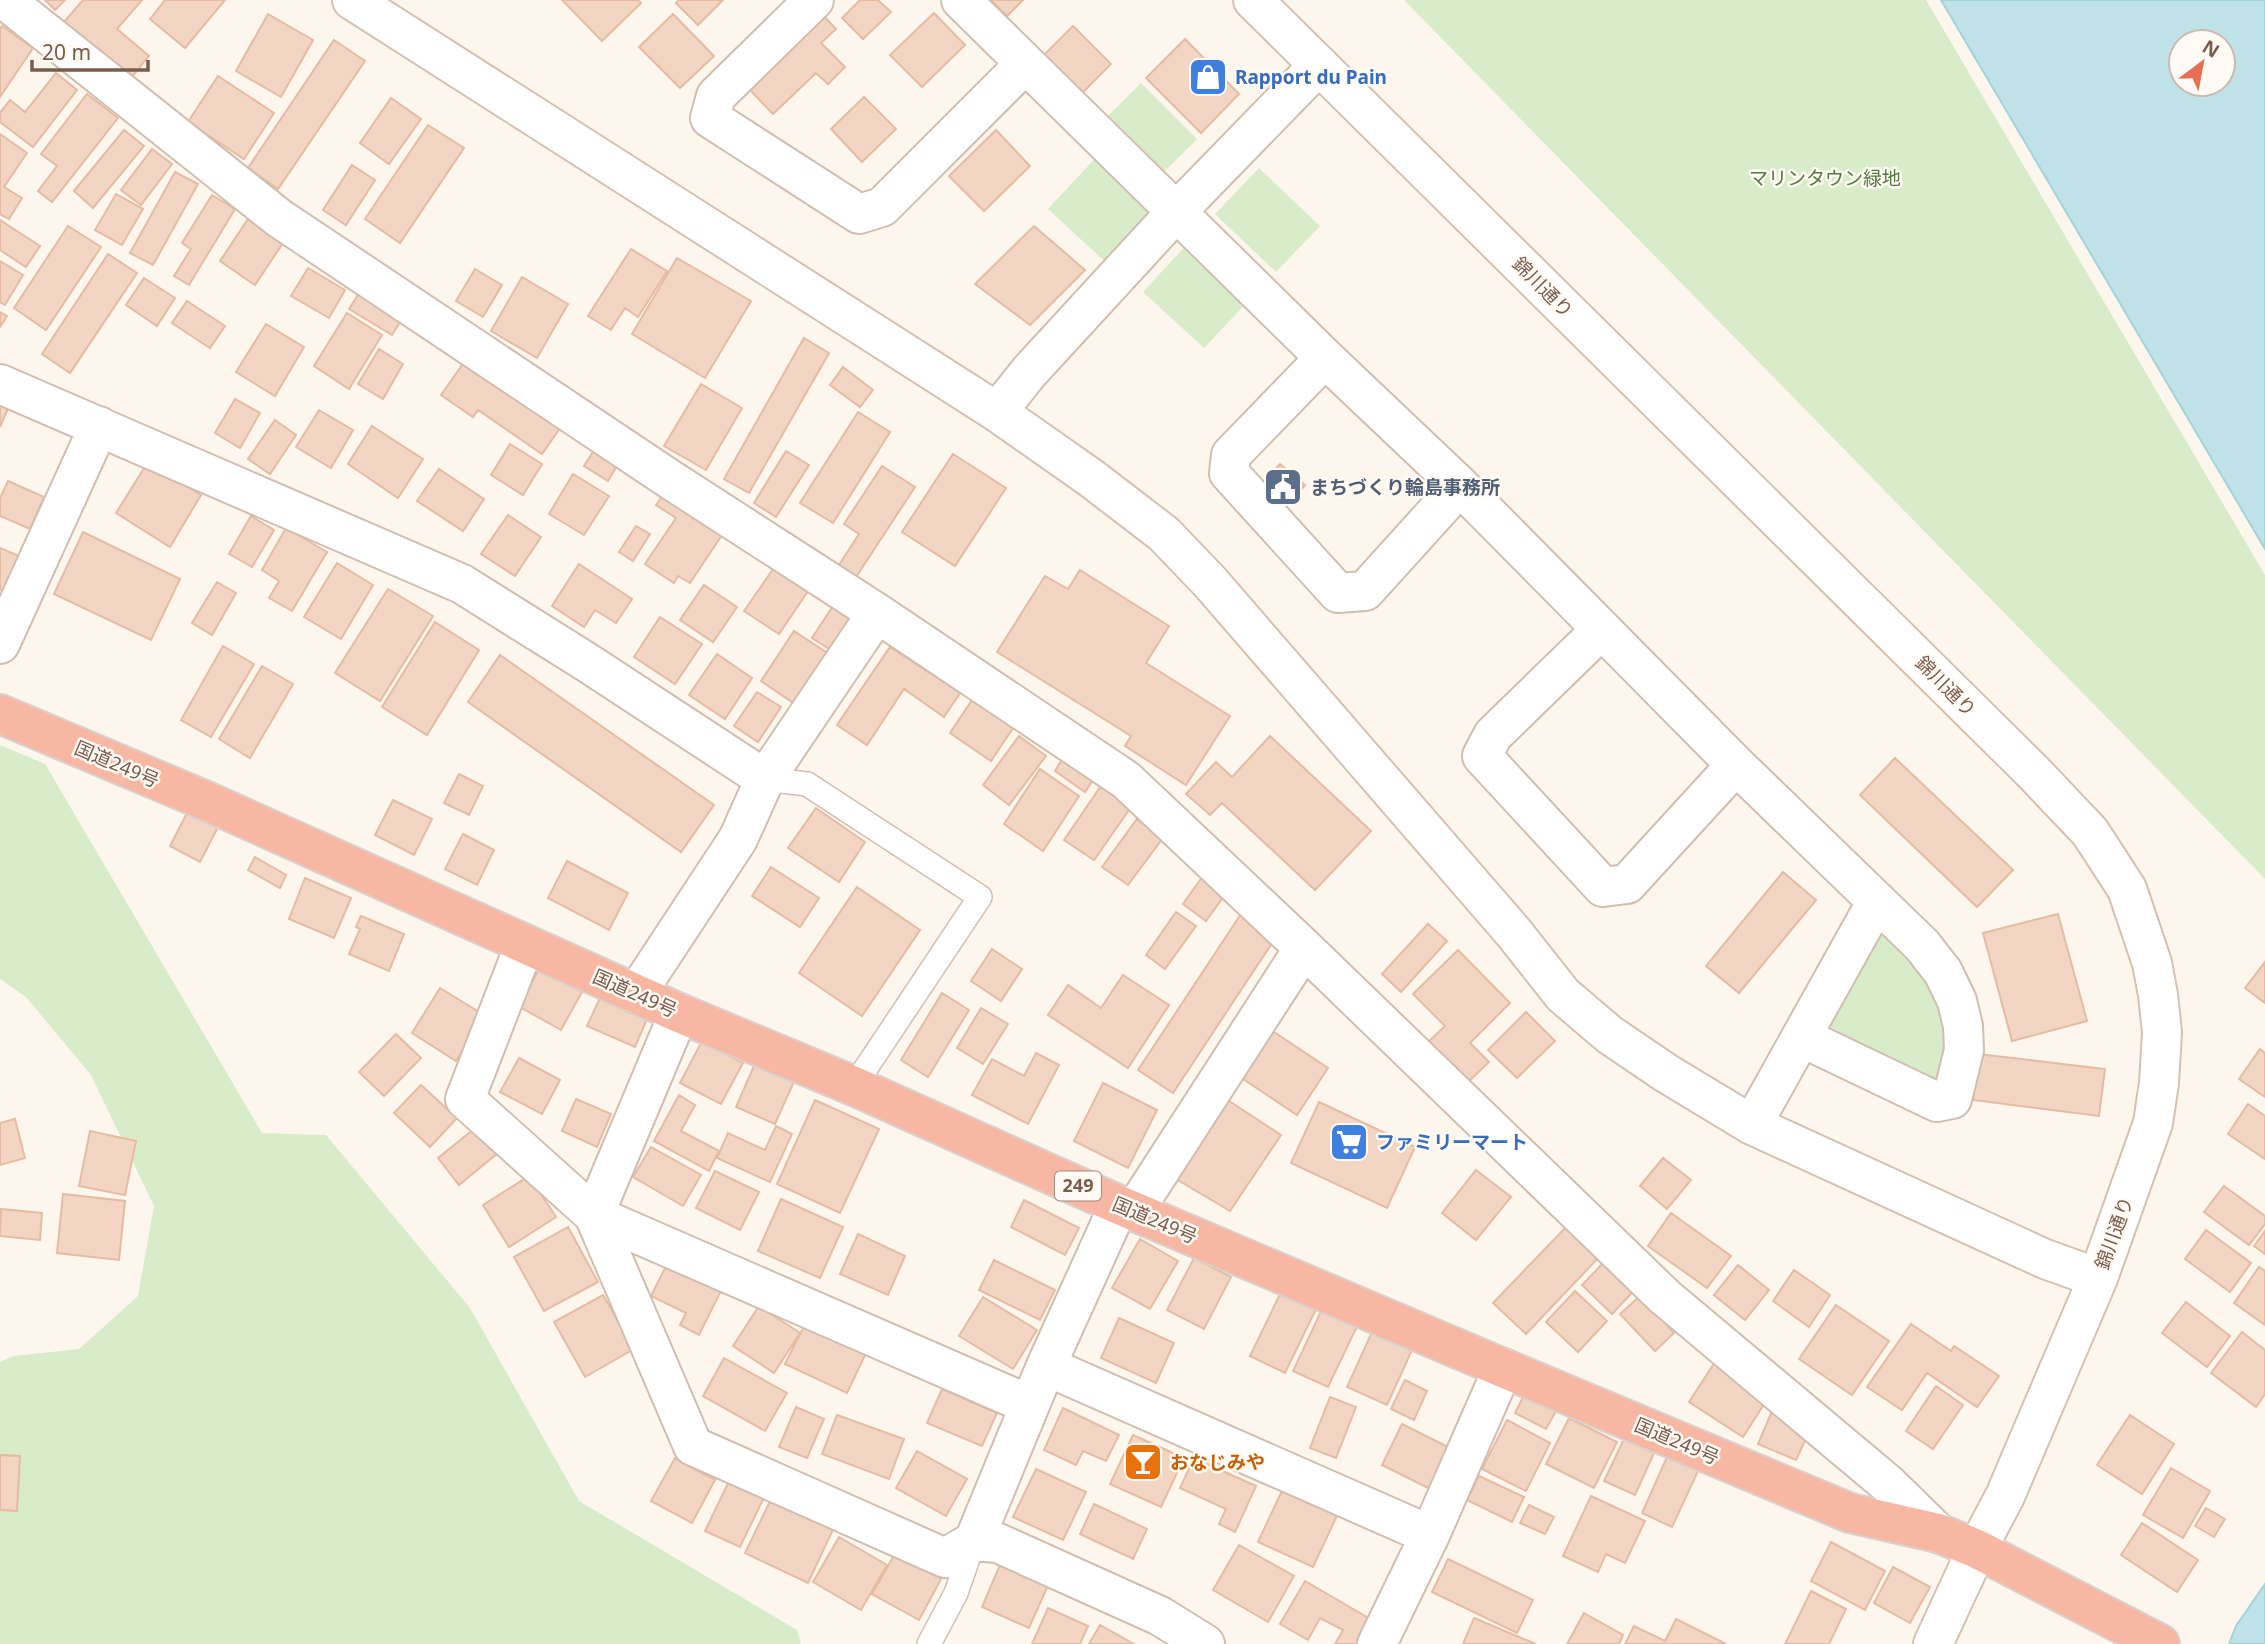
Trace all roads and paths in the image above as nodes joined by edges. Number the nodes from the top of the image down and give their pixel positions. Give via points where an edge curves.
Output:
1 (5, 0) edge
2 (352, 0) edge
3 (814, 0) edge
4 (961, 0) edge
5 (1253, 0) edge
6 (1025, 64) junction
7 (1319, 65) junction
8 (1177, 211) junction
9 (1325, 358) junction
10 (0, 384) edge
11 (997, 412) junction
12 (99, 426) junction
13 (1460, 486) junction
14 (877, 613) junction
15 (1601, 630) junction
16 (0, 643) edge
17 (0, 715) edge
18 (1736, 765) junction
19 (765, 779) junction
20 (1877, 901) junction
21 (525, 944) junction
22 (1304, 948) junction
23 (636, 994) junction
24 (679, 1013) junction
25 (1801, 1037) junction
26 (854, 1086) junction
27 (1752, 1125) junction
28 (1127, 1208) junction
29 (594, 1215) junction
30 (2098, 1278) junction
31 (1046, 1366) junction
32 (1503, 1368) junction
33 (1030, 1405) junction
34 (1938, 1533) junction
35 (1430, 1535) junction
36 (974, 1541) junction
37 (1977, 1549) junction
38 (929, 1644) edge
39 (1205, 1644) edge
40 (1377, 1644) edge
41 (1934, 1644) edge
42 (2160, 1644) edge

1 - 14 street via 279,218
2 - 11 street
3 - 6 street via 716,96 710,118 859,214 882,207
4 - 6 street
5 - 7 street, 錦川通り
6 - 8 street
7 - 8 street
7 - 30 street, 錦川通り via 2034,773 2090,832 2113,865 2127,890 2152,963 2162,1032 2153,1123
8 - 9 street
8 - 11 street
9 - 13 street
9 - 13 street via 1231,455 1229,473 1338,593 1365,591
10 - 12 street
11 - 27 street via 1164,534 1514,933 1563,995 1610,1035
12 - 16 street
12 - 19 street via 462,584
13 - 15 street
14 - 19 street
14 - 22 street via 1126,780
15 - 18 street
15 - 18 street via 1493,735 1482,756 1602,887 1627,884
17 - 21 highway, 国道249号 / 249 via 204,800
18 - 20 street
19 - 23 street via 738,839
19 - 26 lane via 807,784 980,897
20 - 25 street
20 - 25 street via 1943,972 1957,1001 1964,1050 1952,1099 1937,1102
21 - 23 highway, 国道249号 / 249
21 - 29 street via 465,1099
22 - 28 street
22 - 34 street via 1665,1297 1888,1484
23 - 24 highway, 国道249号 / 249
24 - 26 highway, 国道249号 / 249
24 - 29 street
25 - 27 street
26 - 28 highway, 国道249号 / 249
27 - 30 street via 2045,1259
28 - 31 street
28 - 32 highway, 国道249号 / 249
29 - 33 street
29 - 36 street via 693,1446 945,1558
30 - 37 street, 錦川通り via 2005,1496
31 - 33 street
31 - 35 street
32 - 34 highway, 国道249号 / 249 via 1850,1513
32 - 35 street
33 - 36 street
34 - 37 highway, 国道249号 / 249
35 - 40 street
36 - 38 lane via 956,1593
36 - 39 street via 998,1543 1160,1616
37 - 41 street, 錦川通り
37 - 42 highway, 国道249号 / 249

